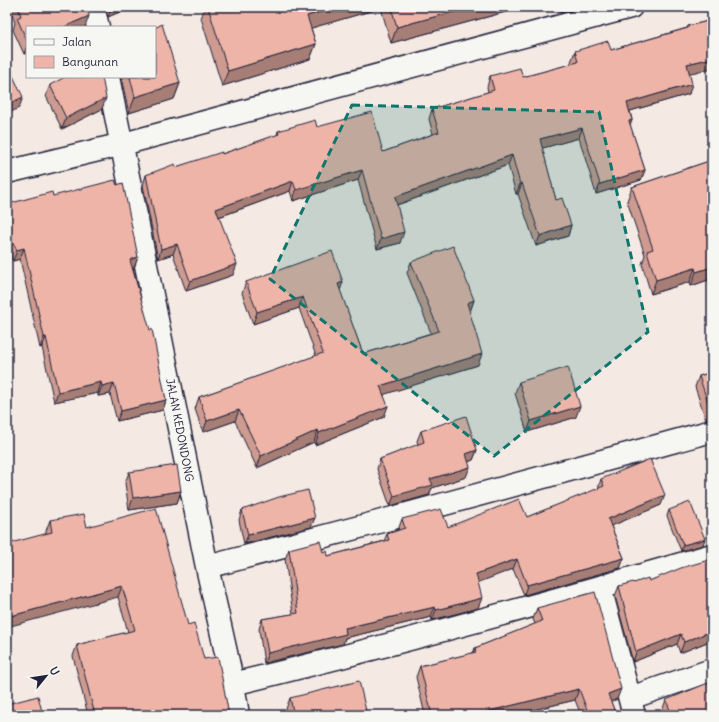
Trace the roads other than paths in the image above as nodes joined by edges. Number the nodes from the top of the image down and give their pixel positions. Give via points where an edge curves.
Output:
1 (93, 7) edge
2 (623, 8) edge
3 (98, 26) edge
4 (108, 78) edge
5 (123, 144) junction
6 (7, 172) edge
7 (712, 431) edge
8 (712, 555) edge
9 (207, 567) junction
10 (600, 587) junction
11 (712, 670) edge
12 (233, 684) junction
13 (632, 706) edge
14 (238, 715) edge

1 - 3 street
2 - 5 street
4 - 5 street, JALAN KEDONDONG
5 - 6 street
5 - 9 street, JALAN KEDONDONG
7 - 9 street
8 - 10 street
9 - 12 street, JALAN KEDONDONG
10 - 12 street via 344,657
10 - 13 street
11 - 13 street
12 - 14 street, JALAN KEDONDONG

